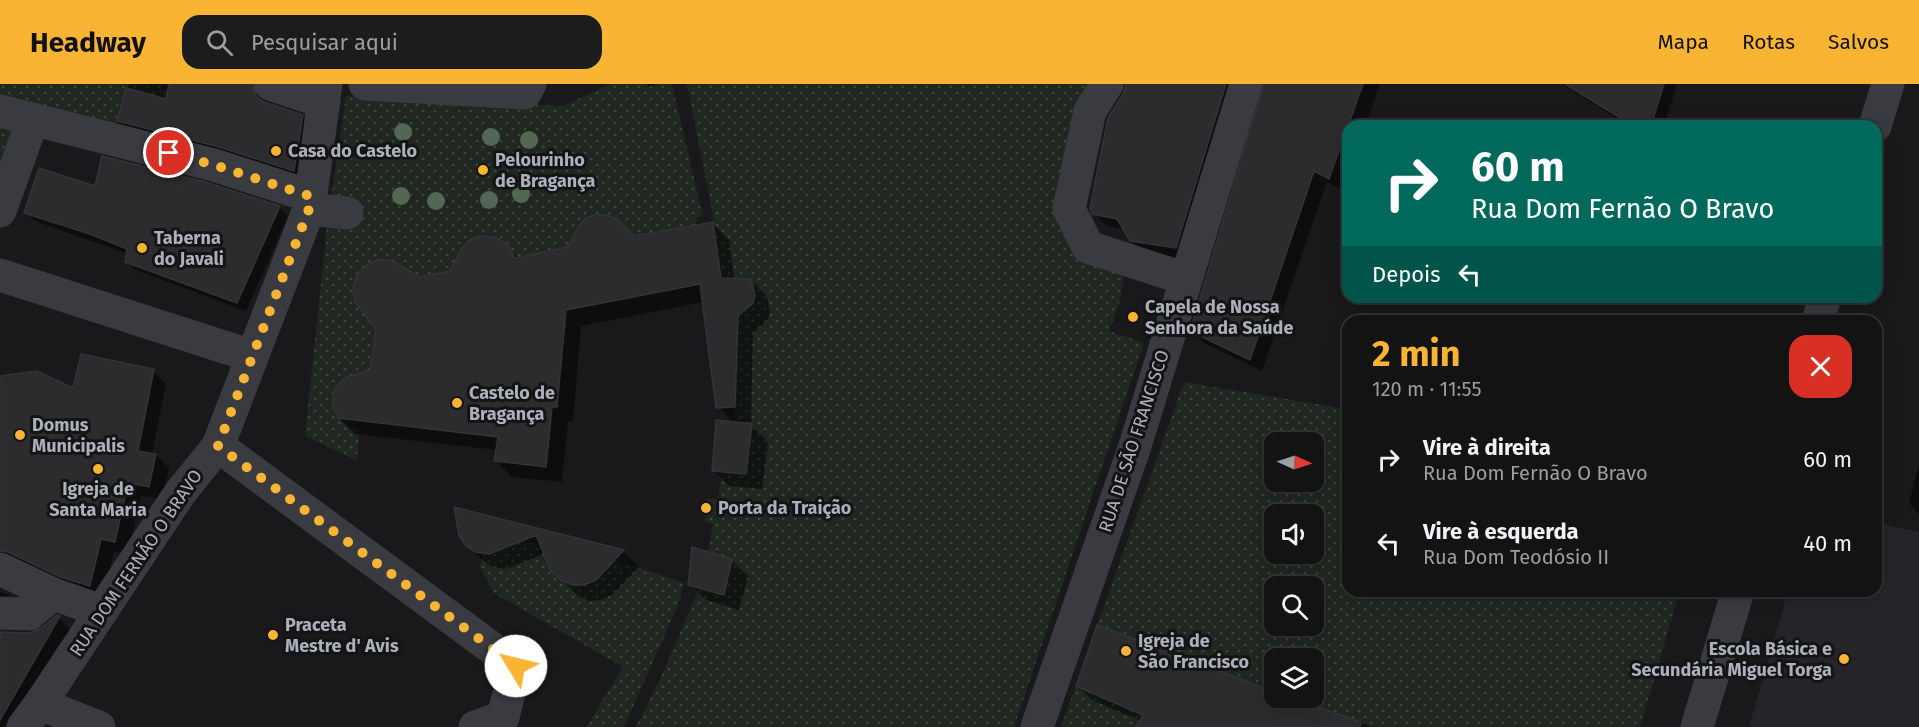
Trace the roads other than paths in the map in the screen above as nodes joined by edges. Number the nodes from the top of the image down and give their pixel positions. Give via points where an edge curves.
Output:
1 (270, 84) edge
2 (365, 84) edge
3 (531, 84) edge
4 (1107, 84) edge
5 (1246, 84) edge
6 (1888, 84) edge
7 (325, 93) edge
8 (0, 111) edge
9 (33, 119) junction
10 (1877, 120) edge
11 (310, 202) junction
12 (0, 211) edge
13 (347, 213) dead end
14 (0, 275) edge
15 (1186, 279) junction
16 (252, 356) junction
17 (218, 446) junction
18 (0, 569) edge
19 (53, 594) junction
20 (1736, 597) edge
21 (102, 611) junction
22 (0, 613) edge
23 (32, 715) edge
24 (99, 727) edge
25 (475, 727) edge
26 (1037, 727) edge
27 (1697, 727) edge

1 - 7 street
2 - 3 street via 525,93
4 - 15 street via 1090,111 1069,209 1088,247
5 - 15 street, RUA DE SÃO FRANCISCO
6 - 10 street
7 - 11 street, RUA DOM FERNÃO O BRAVO
8 - 9 street
9 - 11 street via 214,165
9 - 12 street
11 - 13 street
11 - 16 street, RUA DOM FERNÃO O BRAVO
14 - 16 street
15 - 26 street, RUA DE SÃO FRANCISCO via 1135,446
16 - 17 street, RUA DOM FERNÃO O BRAVO
17 - 21 street, RUA DOM FERNÃO O BRAVO via 180,493
17 - 25 street via 516,666 503,717
18 - 19 street
19 - 21 street
19 - 22 street via 29,614
20 - 27 street
21 - 23 street, RUA DOM FERNÃO O BRAVO
23 - 24 street

